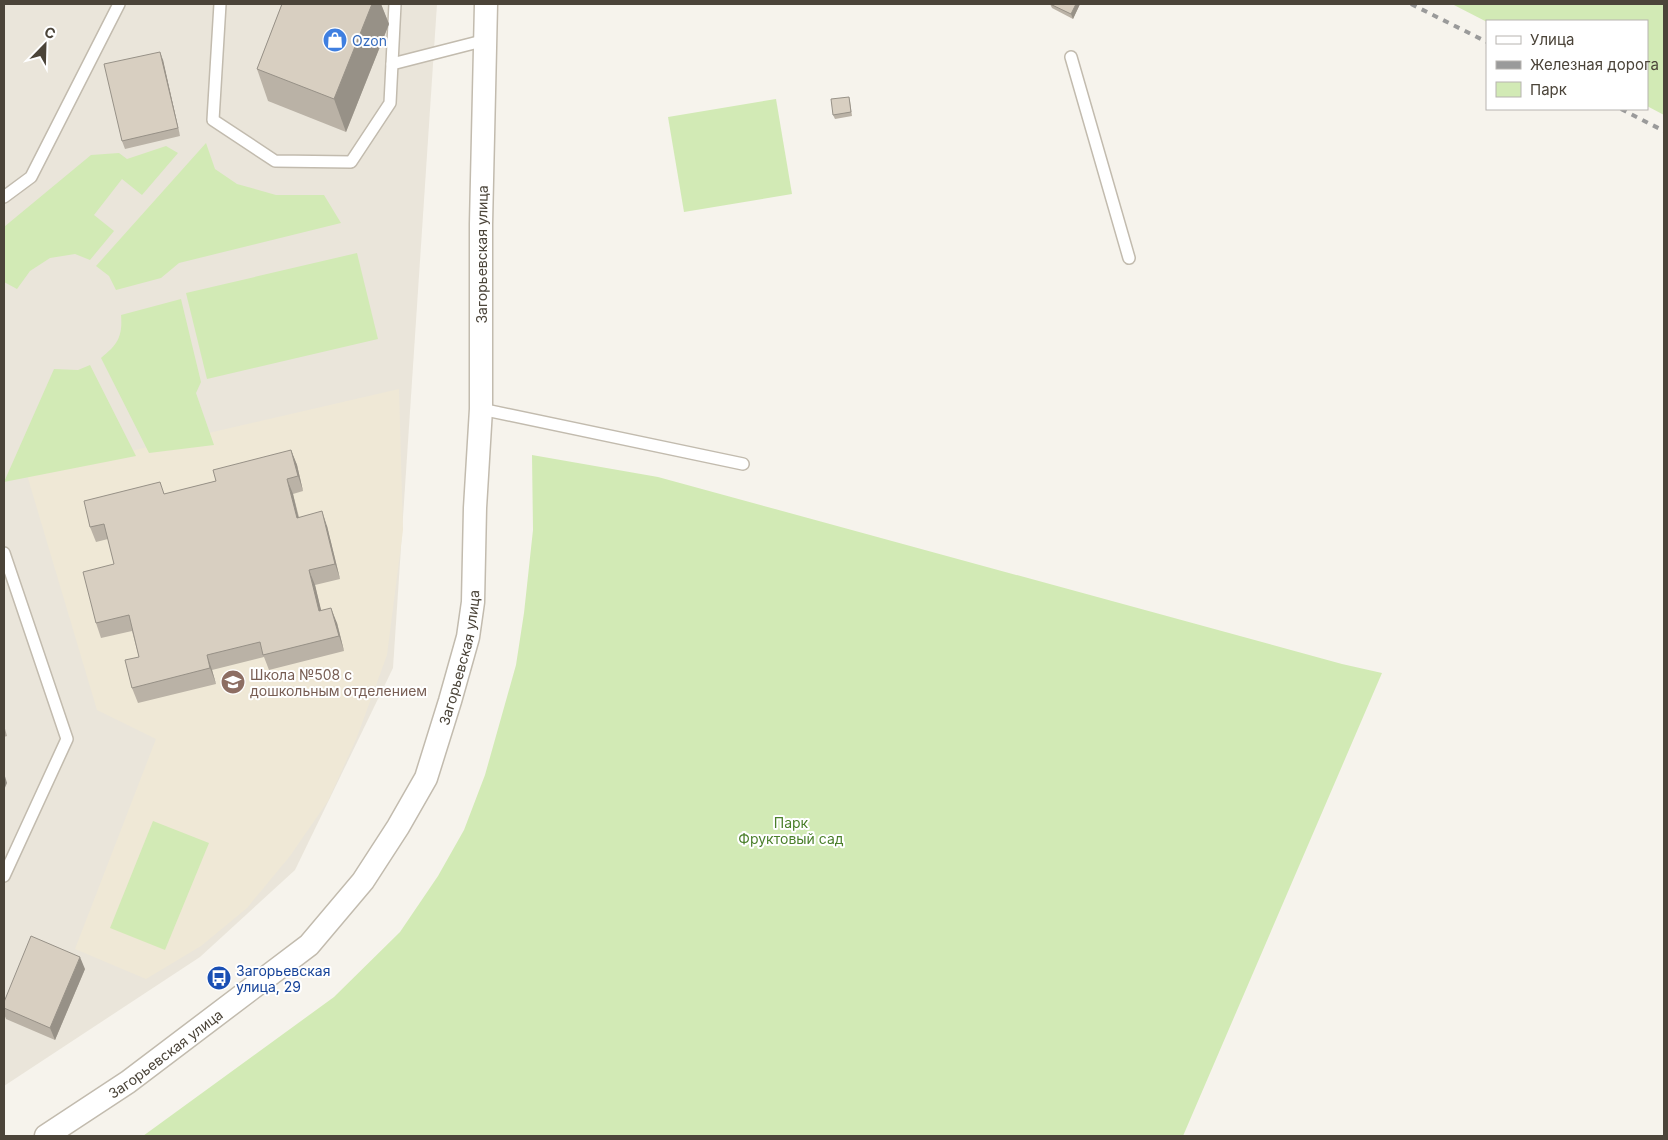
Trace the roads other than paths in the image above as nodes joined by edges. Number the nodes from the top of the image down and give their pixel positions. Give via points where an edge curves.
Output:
1 (118, 4) edge
2 (220, 4) edge
3 (395, 4) edge
4 (486, 4) edge
5 (486, 40) junction
6 (1071, 58) dead end
7 (392, 64) junction
8 (4, 197) edge
9 (1130, 258) dead end
10 (481, 409) junction
11 (743, 464) dead end
12 (4, 553) edge
13 (4, 876) edge
14 (46, 1136) edge

1 - 8 lane via 31,177
2 - 7 lane via 213,120 275,161 351,162 390,102
3 - 7 lane
4 - 5 street, Загорьевская улица
5 - 7 lane
5 - 10 street, Загорьевская улица via 481,224
6 - 9 lane
10 - 11 lane
10 - 14 street, Загорьевская улица via 473,602 468,637 426,778 398,827 363,881 309,945 128,1082
12 - 13 lane via 67,739

